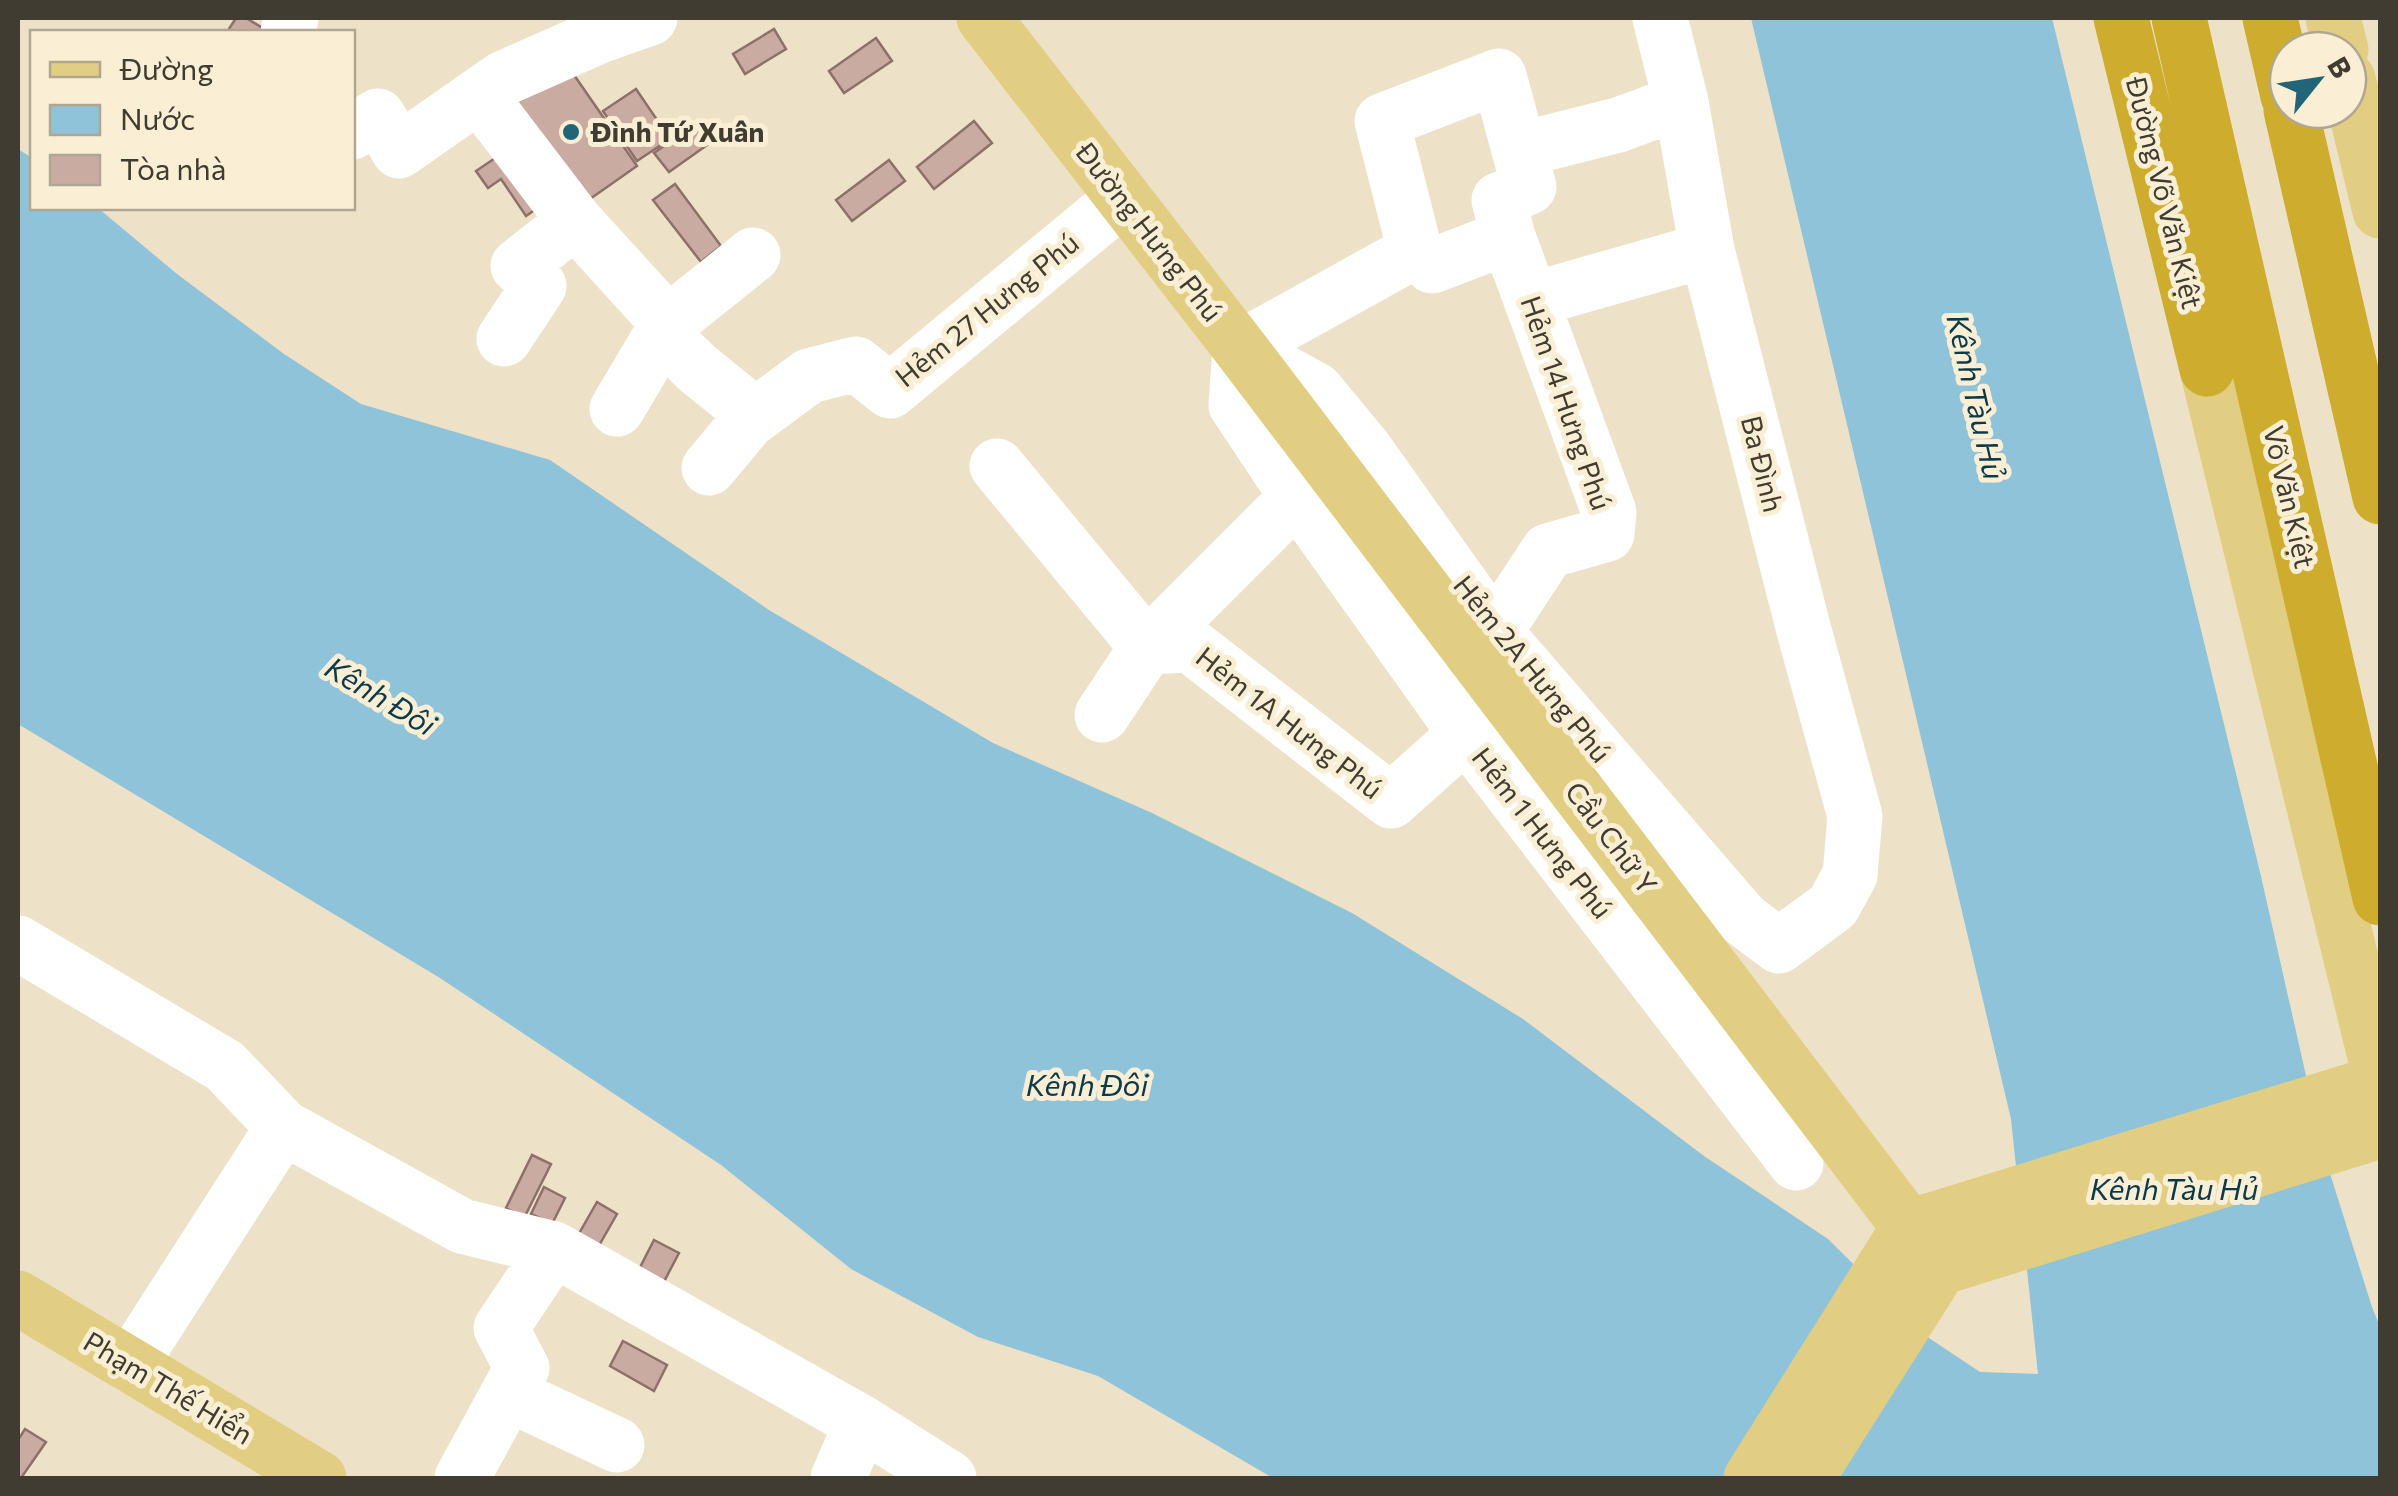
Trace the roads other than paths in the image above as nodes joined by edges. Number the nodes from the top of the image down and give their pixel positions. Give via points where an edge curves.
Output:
1 (650, 18) edge
2 (984, 18) edge
3 (1660, 18) edge
4 (2121, 18) edge
5 (2179, 18) edge
6 (480, 94) junction
7 (2198, 96) joint
8 (1681, 102) junction
9 (355, 130) edge
10 (2296, 130) edge
11 (2360, 130) edge
12 (1519, 150) junction
13 (1122, 199) junction
14 (2380, 211) edge
15 (575, 221) junction
16 (1508, 238) junction
17 (1708, 250) junction
18 (1415, 251) junction
19 (753, 255) dead end
20 (1530, 300) junction
21 (665, 328) junction
22 (504, 339) dead end
23 (1240, 348) junction
24 (2207, 369) joint
25 (617, 410) dead end
26 (755, 415) junction
27 (997, 466) dead end
28 (710, 468) dead end
29 (1305, 472) junction
30 (2380, 498) edge
31 (1495, 632) junction
32 (1146, 647) junction
33 (1102, 716) dead end
34 (1466, 734) junction
35 (2380, 898) edge
36 (1833, 906) joint
37 (18, 943) edge
38 (2374, 1022) edge
39 (2380, 1079) edge
40 (283, 1127) junction
41 (2380, 1132) edge
42 (1796, 1163) dead end
43 (1924, 1248) junction
44 (554, 1249) junction
45 (18, 1298) edge
46 (130, 1365) junction
47 (508, 1394) junction
48 (862, 1424) junction
49 (617, 1446) dead end
50 (320, 1478) edge
51 (462, 1478) edge
52 (838, 1478) edge
53 (949, 1478) edge
54 (1751, 1478) edge
55 (1807, 1478) edge

1 - 6 street
2 - 13 main road, Đường Hưng Phú
3 - 8 street, Ba Đình
4 - 24 highway, Đường Võ Văn Kiệt
5 - 7 highway, Đường Võ Văn Kiệt
6 - 9 street via 399,151 378,116
6 - 15 street
7 - 35 highway, Võ Văn Kiệt
8 - 12 street
8 - 17 street, Ba Đình
10 - 30 highway
11 - 14 main road
12 - 16 street, Hẻm 14 Hưng Phú via 1529,187 1499,200
12 - 18 street, Hẻm 14 Hưng Phú via 1499,76 1382,121
13 - 23 main road, Đường Hưng Phú
13 - 26 street, Hẻm 27 Hưng Phú via 890,391 856,364 809,376
15 - 21 street
15 - 22 street via 518,266 540,286
16 - 18 street via 1432,266
16 - 20 street, Hẻm 14 Hưng Phú
17 - 20 street
17 - 36 street, Ba Đình via 1855,816 1850,874
18 - 23 street
19 - 21 street
20 - 31 street, Hẻm 14 Hưng Phú via 1609,512 1607,534 1548,551
21 - 25 street
21 - 26 street via 698,369
23 - 29 main road, Đường Hưng Phú
23 - 31 street, Hẻm 2A Hưng Phú via 1316,390
24 - 38 main road, Võ Văn Kiệt
26 - 28 street, Hẻm 27 Hưng Phú
27 - 32 street
29 - 32 street
29 - 34 street, Hẻm 1 Hưng Phú
29 - 43 main road, Cầu Chữ Y
31 - 36 street, Hẻm 2A Hưng Phú via 1743,919 1779,946
32 - 33 street
32 - 34 street, Hẻm 1A Hưng Phú via 1190,646 1391,801
34 - 42 street, Hẻm 1 Hưng Phú
37 - 40 street via 225,1066
38 - 39 main road, Võ Văn Kiệt
39 - 43 main road
40 - 44 street via 462,1226
40 - 46 street
41 - 43 main road
43 - 54 main road
43 - 55 main road
44 - 47 street via 501,1328 522,1368
44 - 48 street
45 - 46 main road, Phạm Thế Hiển
46 - 50 main road, Phạm Thế Hiển
47 - 49 street
47 - 51 street
48 - 52 street
48 - 53 street

